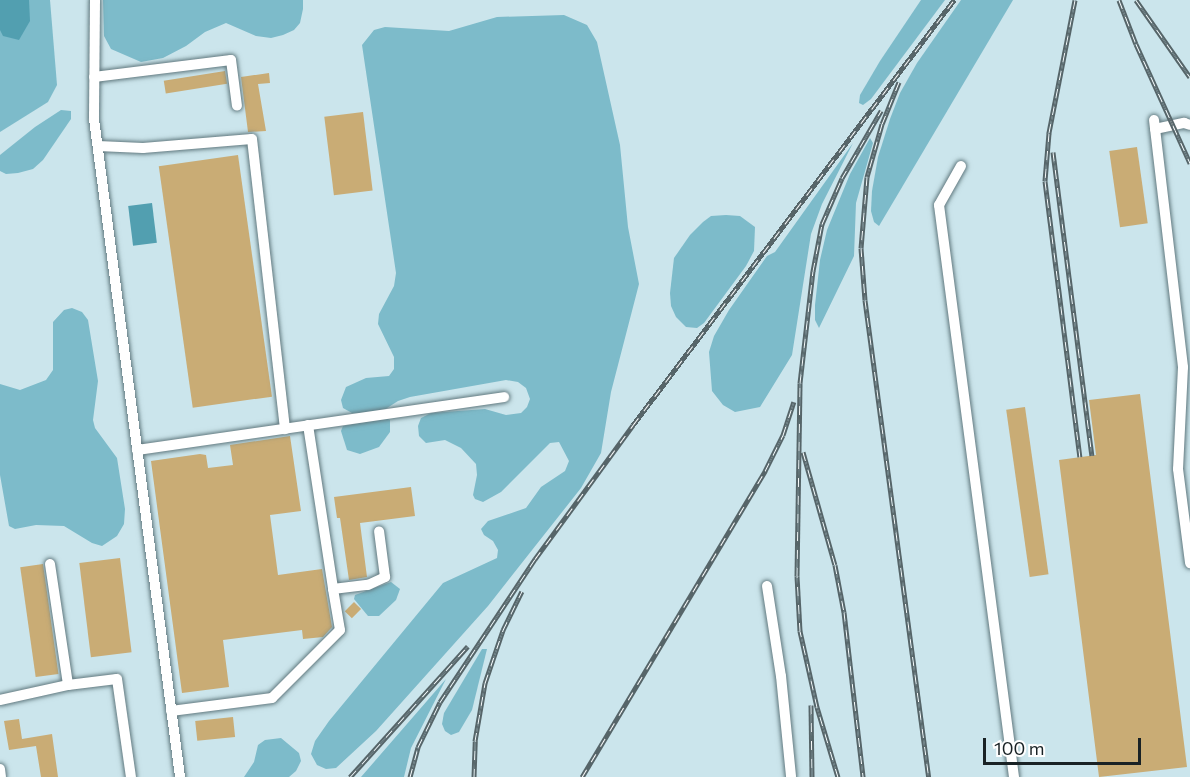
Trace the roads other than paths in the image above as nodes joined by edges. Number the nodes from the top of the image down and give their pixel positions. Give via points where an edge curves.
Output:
1 (95, 0) edge
2 (94, 77) junction
3 (237, 106) dead end
4 (1190, 125) edge
5 (98, 146) junction
6 (961, 166) dead end
7 (504, 397) dead end
8 (308, 425) junction
9 (285, 429) junction
10 (1184, 448) edge
11 (137, 450) junction
12 (379, 531) dead end
13 (1190, 563) edge
14 (50, 564) dead end
15 (767, 586) dead end
16 (333, 589) junction
17 (68, 685) junction
18 (0, 700) edge
19 (171, 711) junction
20 (0, 769) edge
21 (1, 777) edge
22 (131, 777) edge
23 (180, 777) edge
24 (791, 777) edge
25 (1014, 777) edge

1 - 2 street
2 - 3 street via 231,60
2 - 5 street
4 - 10 street via 1155,124 1183,367
5 - 9 street via 143,148 252,139
5 - 11 street
6 - 25 street via 939,205
7 - 8 street
8 - 9 street
8 - 16 street
9 - 11 street
10 - 13 street via 1178,469
11 - 19 street
12 - 16 street via 385,577 368,585
14 - 17 street
15 - 24 street
16 - 19 street via 340,630 272,698
17 - 18 street
17 - 22 street via 117,679
19 - 23 street
20 - 21 street

